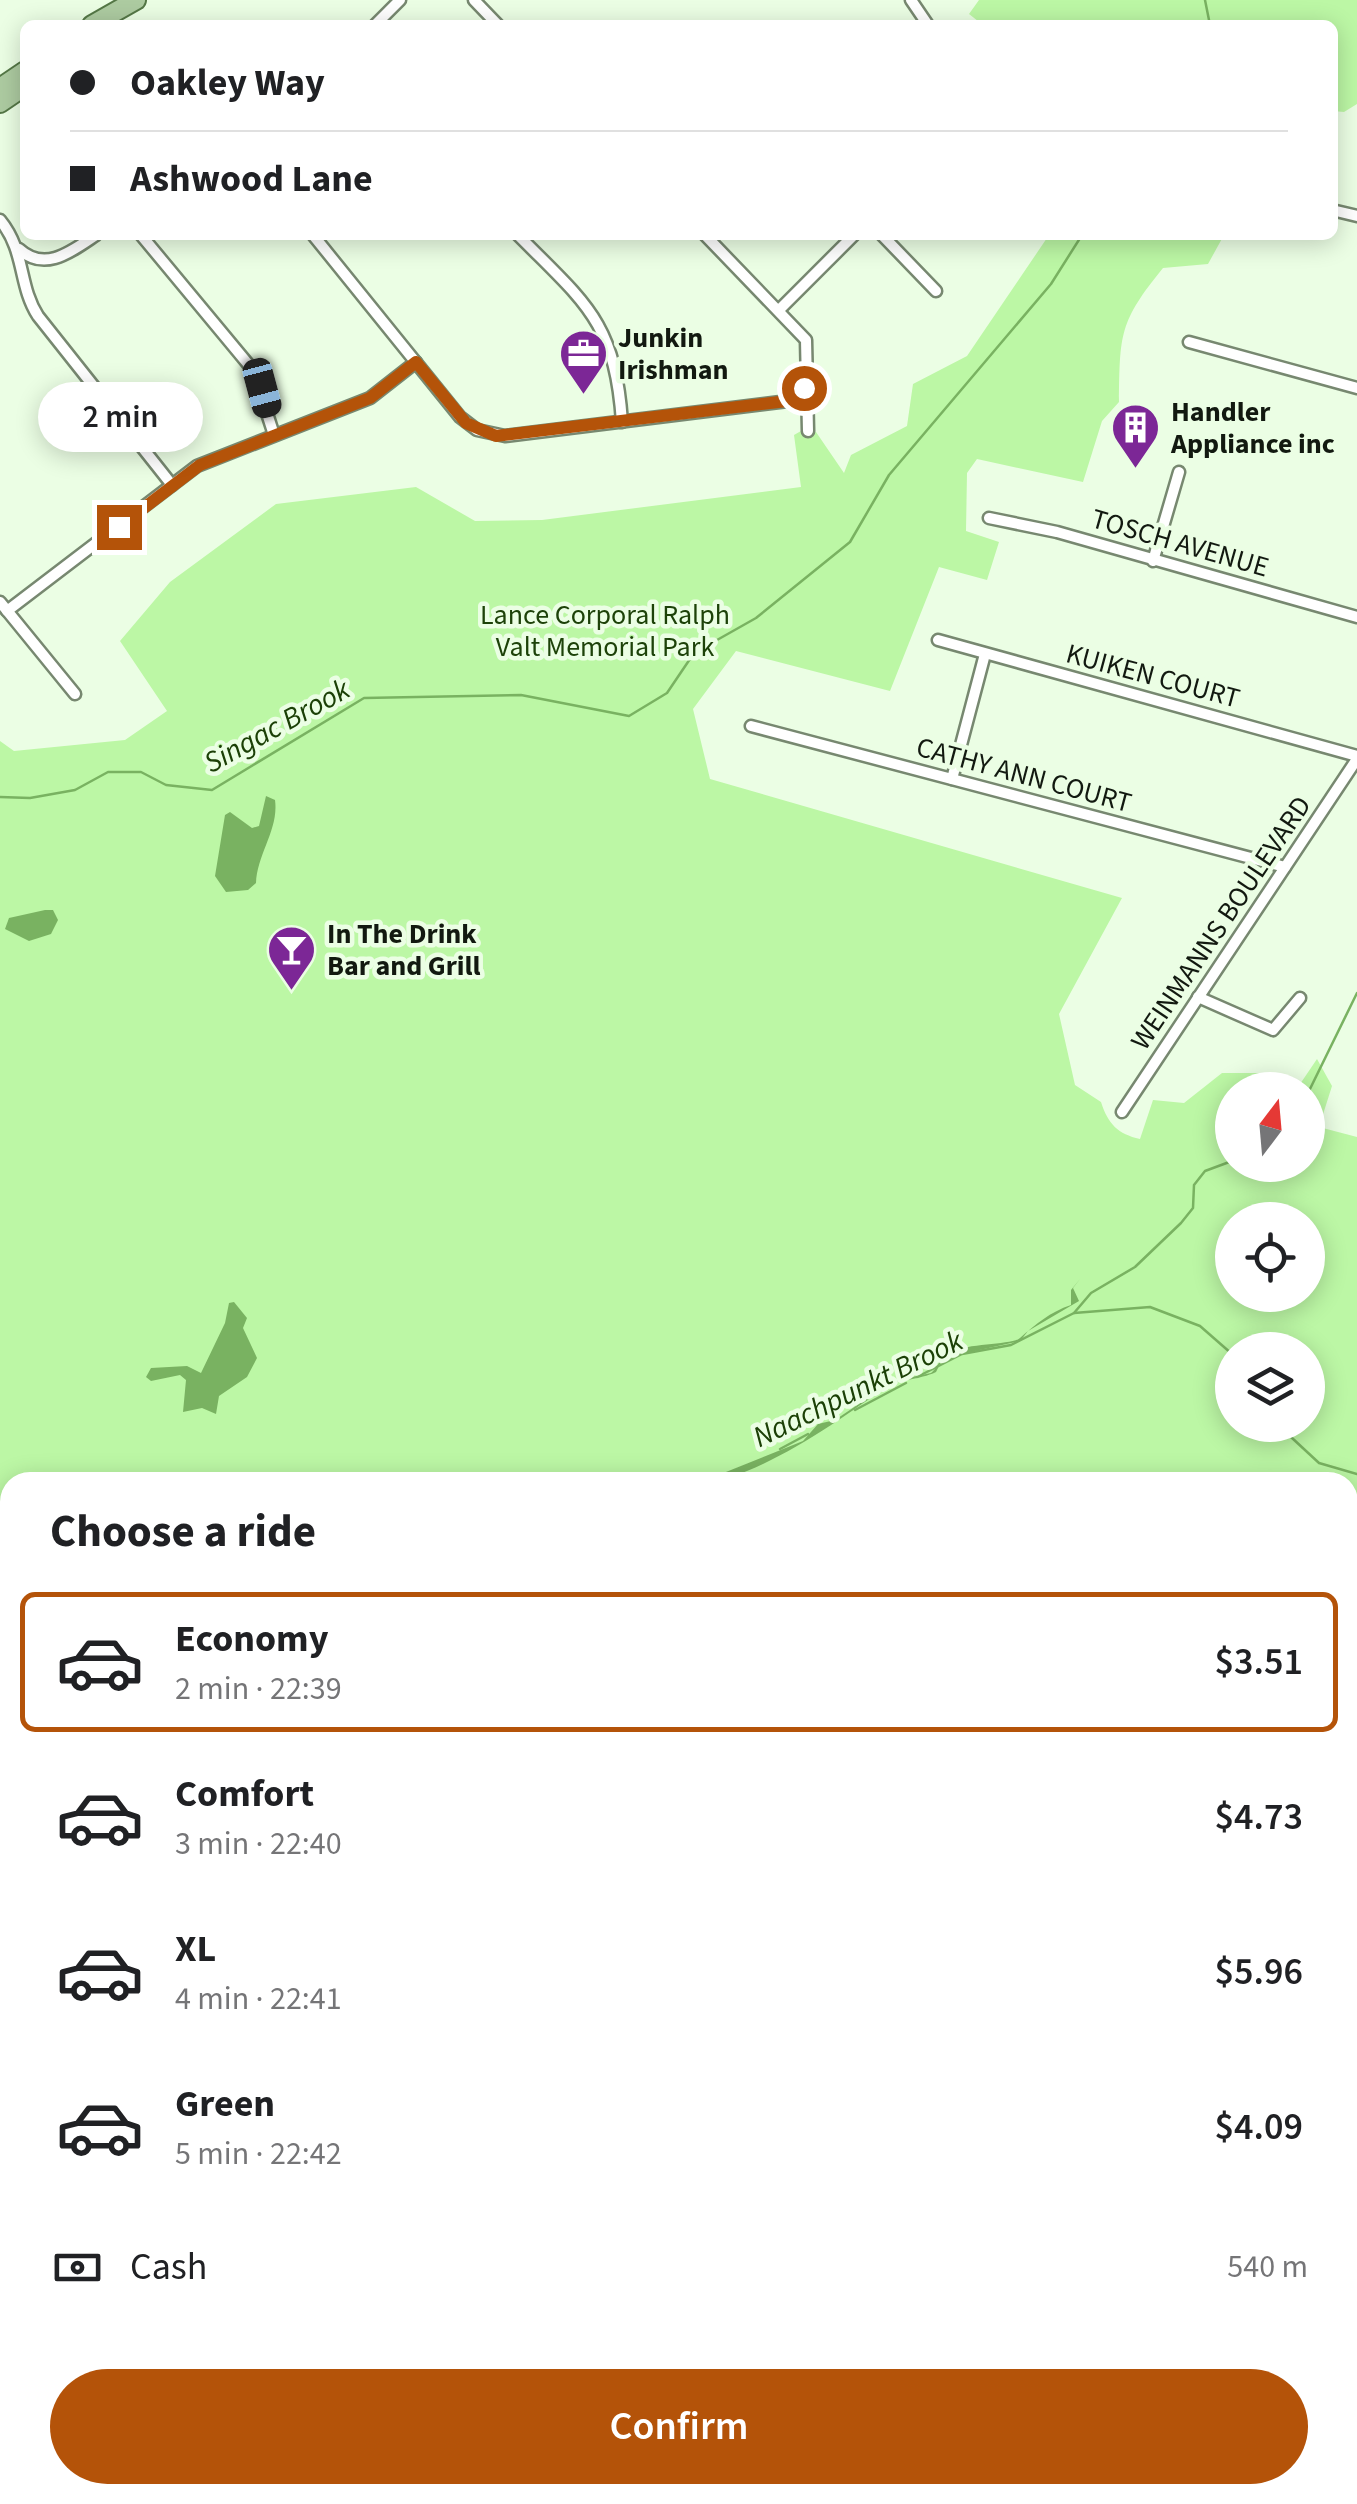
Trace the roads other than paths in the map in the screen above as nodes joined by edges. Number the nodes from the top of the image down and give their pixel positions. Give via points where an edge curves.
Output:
1 (136, 0) edge
2 (147, 0) edge
3 (400, 0) edge
4 (474, 0) edge
5 (101, 20) edge
6 (121, 20) edge
7 (380, 20) edge
8 (493, 20) edge
9 (0, 220) edge
10 (87, 240) edge
11 (145, 240) edge
12 (317, 240) edge
13 (523, 240) edge
14 (709, 240) edge
15 (849, 240) edge
16 (887, 240) edge
17 (18, 248) junction
18 (936, 291) dead end
19 (779, 310) junction
20 (1189, 342) dead end
21 (416, 362) junction
22 (1357, 388) edge
23 (804, 399) junction
24 (622, 422) junction
25 (808, 431) dead end
26 (274, 434) junction
27 (1178, 472) dead end
28 (172, 484) junction
29 (989, 518) dead end
30 (1153, 562) junction
31 (4, 606) edge
32 (1357, 617) edge
33 (938, 640) dead end
34 (985, 654) junction
35 (76, 694) dead end
36 (751, 726) dead end
37 (1357, 757) edge
38 (952, 778) junction
39 (1285, 868) junction
40 (1198, 998) junction
41 (1300, 998) dead end
42 (1122, 1112) dead end

1 - 5 main road
2 - 6 main road
3 - 7 street
4 - 8 street
9 - 17 street
10 - 17 street via 47,261
11 - 26 street via 252,370
12 - 21 street
13 - 24 street via 598,320 618,369
14 - 19 street
15 - 19 street
16 - 18 street
17 - 28 street via 38,316
19 - 23 street via 808,350
20 - 22 street
21 - 24 street via 460,417 488,434
21 - 26 street via 370,398
23 - 24 street
23 - 25 street
26 - 28 street via 208,460
27 - 30 street
28 - 31 street
29 - 30 street, TOSCH AVENUE
30 - 32 street, TOSCH AVENUE
31 - 35 street
33 - 34 street, KUIKEN COURT
34 - 37 street, KUIKEN COURT
34 - 38 street
36 - 38 street, CATHY ANN COURT
37 - 39 street, WEINMANNS BOULEVARD
38 - 39 street, CATHY ANN COURT
39 - 40 street, WEINMANNS BOULEVARD
40 - 41 street via 1267,1030 1282,1024
40 - 42 street, WEINMANNS BOULEVARD

